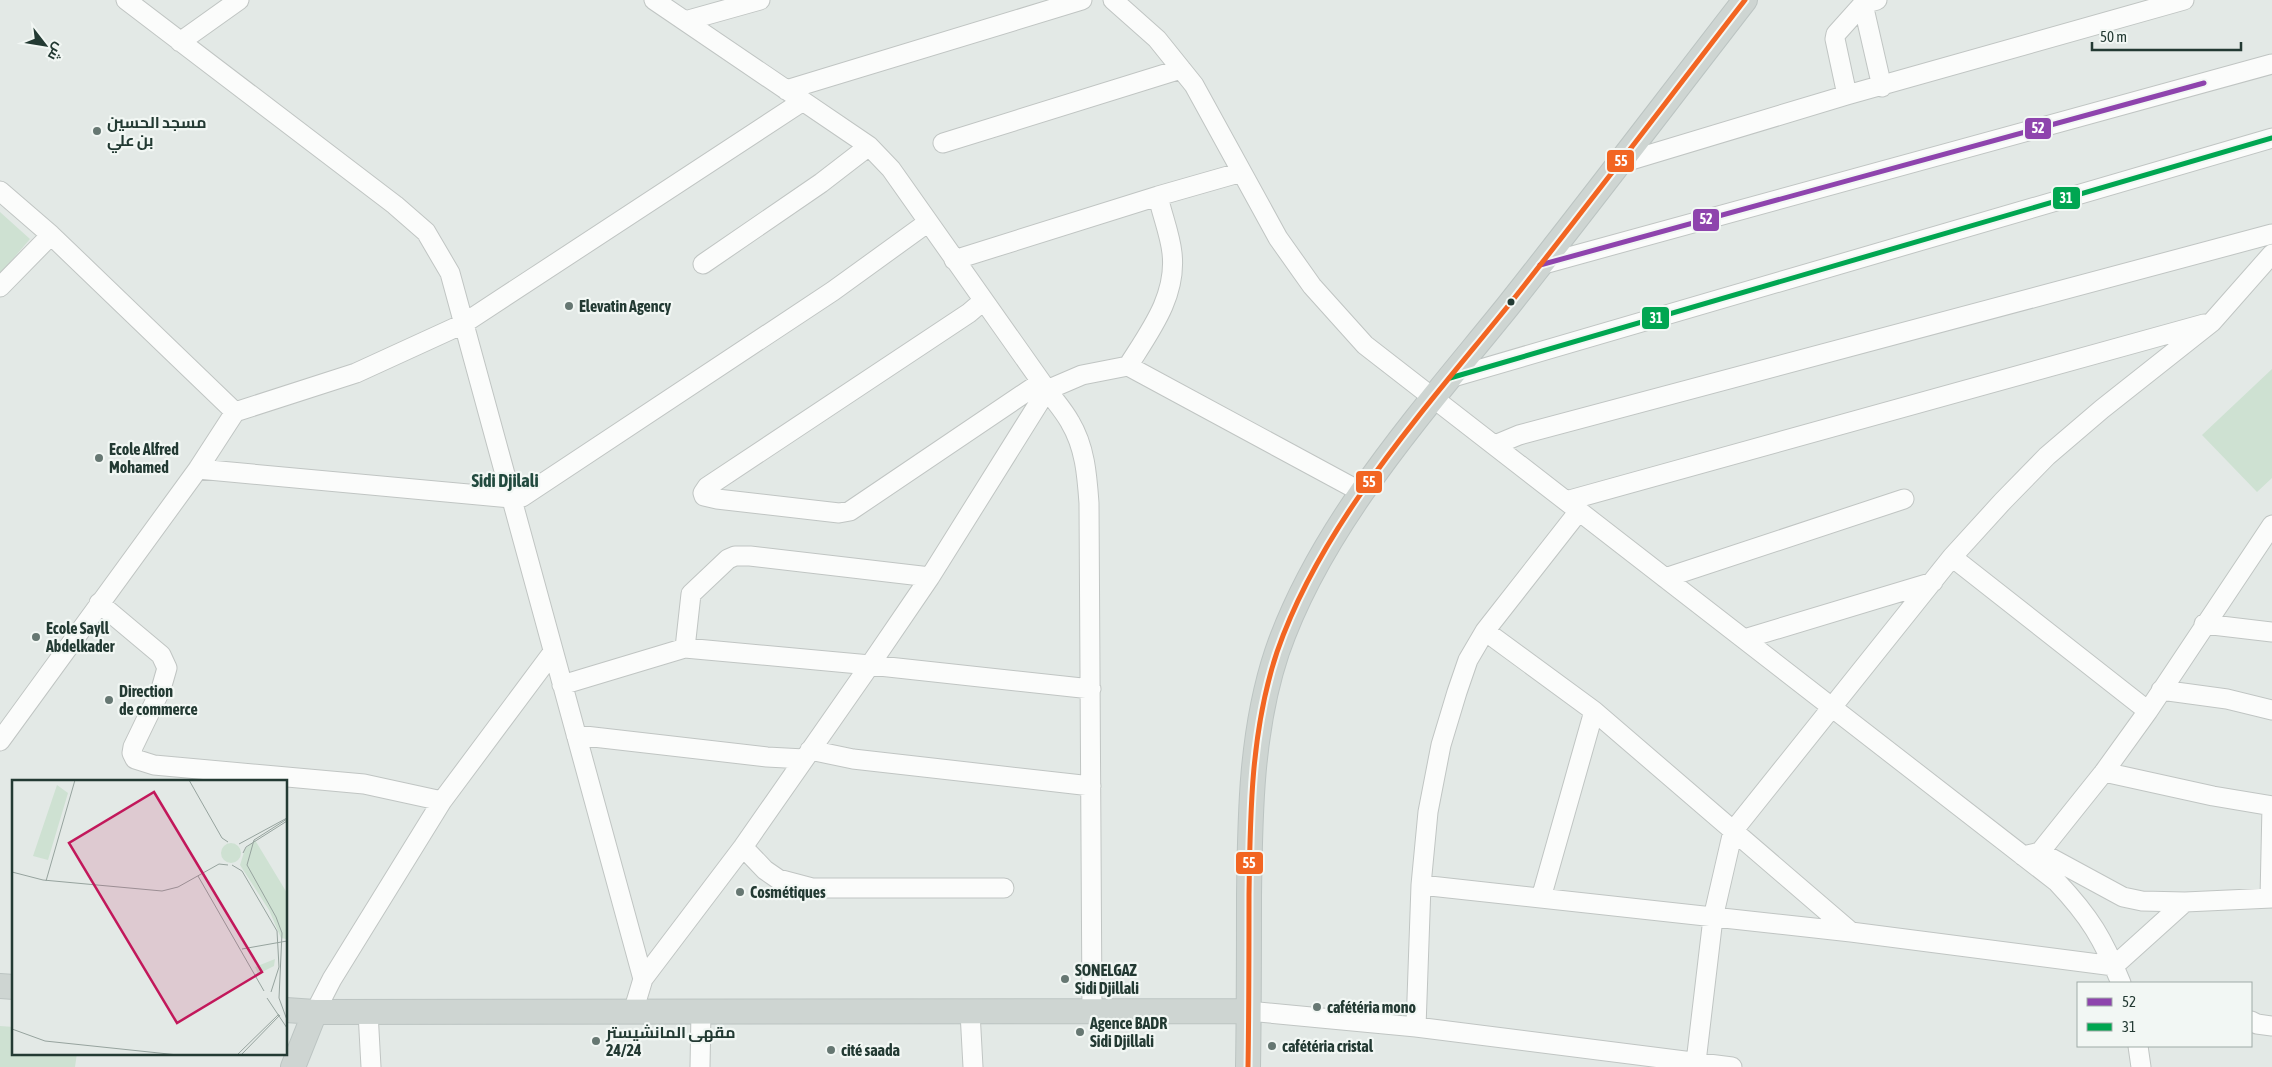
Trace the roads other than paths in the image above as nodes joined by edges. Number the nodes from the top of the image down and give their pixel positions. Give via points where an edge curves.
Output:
1 (126, 0) edge
2 (240, 0) edge
3 (654, 0) edge
4 (760, 0) edge
5 (1082, 0) edge
6 (1113, 0) edge
7 (1745, 0) edge
8 (2184, 0) edge
9 (1869, 1) edge
10 (685, 21) junction
11 (180, 42) junction
12 (2272, 64) edge
13 (1181, 69) junction
14 (1882, 87) junction
15 (786, 90) junction
16 (1847, 95) junction
17 (803, 101) junction
18 (2272, 138) edge
19 (943, 143) dead end
20 (869, 146) junction
21 (1618, 164) junction
22 (1242, 172) junction
23 (0, 191) edge
24 (1158, 196) junction
25 (927, 223) junction
26 (2272, 234) edge
27 (51, 235) junction
28 (2272, 254) edge
29 (954, 260) junction
30 (703, 264) dead end
31 (1540, 265) junction
32 (0, 286) edge
33 (983, 301) junction
34 (2212, 322) junction
35 (463, 324) junction
36 (1128, 366) junction
37 (1450, 378) junction
38 (1044, 386) junction
39 (1434, 398) junction
40 (235, 412) junction
41 (1495, 445) junction
42 (198, 470) junction
43 (1363, 493) junction
44 (511, 498) junction
45 (1904, 499) dead end
46 (1573, 506) junction
47 (2272, 525) edge
48 (1952, 557) junction
49 (930, 577) junction
50 (1665, 578) junction
51 (1933, 582) junction
52 (99, 603) junction
53 (2204, 624) junction
54 (1485, 631) junction
55 (2272, 632) edge
56 (1744, 639) junction
57 (685, 648) junction
58 (553, 652) junction
59 (870, 665) junction
60 (562, 685) junction
61 (1091, 689) junction
62 (2161, 690) junction
63 (1833, 708) junction
64 (2148, 710) junction
65 (2272, 710) edge
66 (1594, 711) junction
67 (576, 735) junction
68 (0, 741) edge
69 (807, 755) junction
70 (2104, 772) junction
71 (1091, 786) junction
72 (442, 801) junction
73 (2272, 806) edge
74 (1732, 831) junction
75 (743, 847) junction
76 (2031, 854) junction
77 (1421, 885) junction
78 (1004, 888) dead end
79 (1541, 898) junction
80 (2271, 898) edge
81 (2185, 902) junction
82 (1713, 918) junction
83 (1851, 932) junction
84 (2118, 975) edge
85 (643, 979) junction
86 (288, 1010) edge
87 (1092, 1011) junction
88 (1248, 1011) junction
89 (315, 1012) junction
90 (368, 1012) junction
91 (633, 1012) junction
92 (701, 1012) junction
93 (970, 1012) junction
94 (2252, 1022) edge
95 (2272, 1026) edge
96 (1416, 1027) junction
97 (2138, 1047) edge
98 (1696, 1062) junction
99 (1670, 1064) edge
100 (293, 1067) edge
101 (371, 1067) edge
102 (700, 1067) edge
103 (972, 1067) edge
104 (1248, 1067) edge
105 (1732, 1067) edge
106 (2141, 1067) edge

1 - 11 street
2 - 11 street
3 - 10 street
4 - 10 street
5 - 15 street
6 - 13 street via 1157,39
7 - 21 main road
8 - 14 street
9 - 14 street
9 - 16 street via 1839,30 1835,39
10 - 15 street
11 - 35 street via 426,232 450,272
12 - 31 street
13 - 19 street
13 - 22 street via 1194,85
14 - 16 street
15 - 17 street
16 - 21 street
17 - 20 street
17 - 35 street
18 - 37 street
20 - 25 street via 891,169
20 - 30 street
21 - 31 main road
22 - 24 street
22 - 39 street via 1278,238 1312,286 1365,345
23 - 27 street
24 - 29 street
24 - 36 street via 1172,253 1172,282 1164,307
25 - 29 street
25 - 44 street via 528,495
26 - 41 street via 1528,432
27 - 32 street
27 - 40 street
28 - 34 street
29 - 33 street
31 - 37 main road
33 - 38 street
33 - 38 street via 707,487 704,496 839,513 850,511
34 - 46 street
34 - 48 street via 2048,456
35 - 40 street via 356,373
35 - 44 street
36 - 38 street
36 - 43 street
37 - 39 main road
38 - 49 street
38 - 61 street via 1071,423 1086,467
39 - 41 street
39 - 43 main road
40 - 42 street
41 - 46 street
42 - 44 street
42 - 52 street
43 - 88 main road via 1301,594 1277,653 1260,720 1250,820
44 - 58 street
45 - 50 street
46 - 50 street
46 - 54 street
47 - 53 street
48 - 51 street
48 - 64 street
49 - 57 street via 735,556 691,594
49 - 59 street
50 - 56 street
51 - 56 street
51 - 63 street
52 - 68 street
52 - 72 street via 161,655 167,668 134,747 135,759 154,765 364,784
53 - 55 street
53 - 62 street
54 - 66 street
54 - 77 street via 1468,660 1441,745 1428,812
56 - 63 street
57 - 59 street
57 - 60 street
58 - 60 street
58 - 72 street
59 - 61 street
59 - 69 street
60 - 67 street
61 - 71 street
62 - 64 street
62 - 65 street via 2227,699
63 - 74 street
63 - 76 street
64 - 70 street
66 - 74 street
66 - 79 street
67 - 69 street via 767,757
67 - 85 street
69 - 71 street
69 - 75 street
70 - 73 street
70 - 76 street
71 - 87 street
72 - 89 street
73 - 80 street
74 - 82 street
74 - 83 street
75 - 78 street via 778,879 812,888
75 - 85 street
76 - 81 street via 2123,897
76 - 84 street via 2081,908 2098,932
77 - 79 street
77 - 96 street
79 - 82 street
80 - 81 street
81 - 84 street
82 - 83 street
82 - 98 street
83 - 84 street
85 - 91 street
86 - 89 main road
87 - 88 main road
87 - 93 main road
88 - 96 street
88 - 104 main road
89 - 90 main road
89 - 100 main road
90 - 91 main road
90 - 101 street
91 - 92 main road
92 - 93 main road
92 - 102 street
93 - 103 street
94 - 95 street
96 - 99 street
97 - 106 street
98 - 99 street
98 - 105 street

